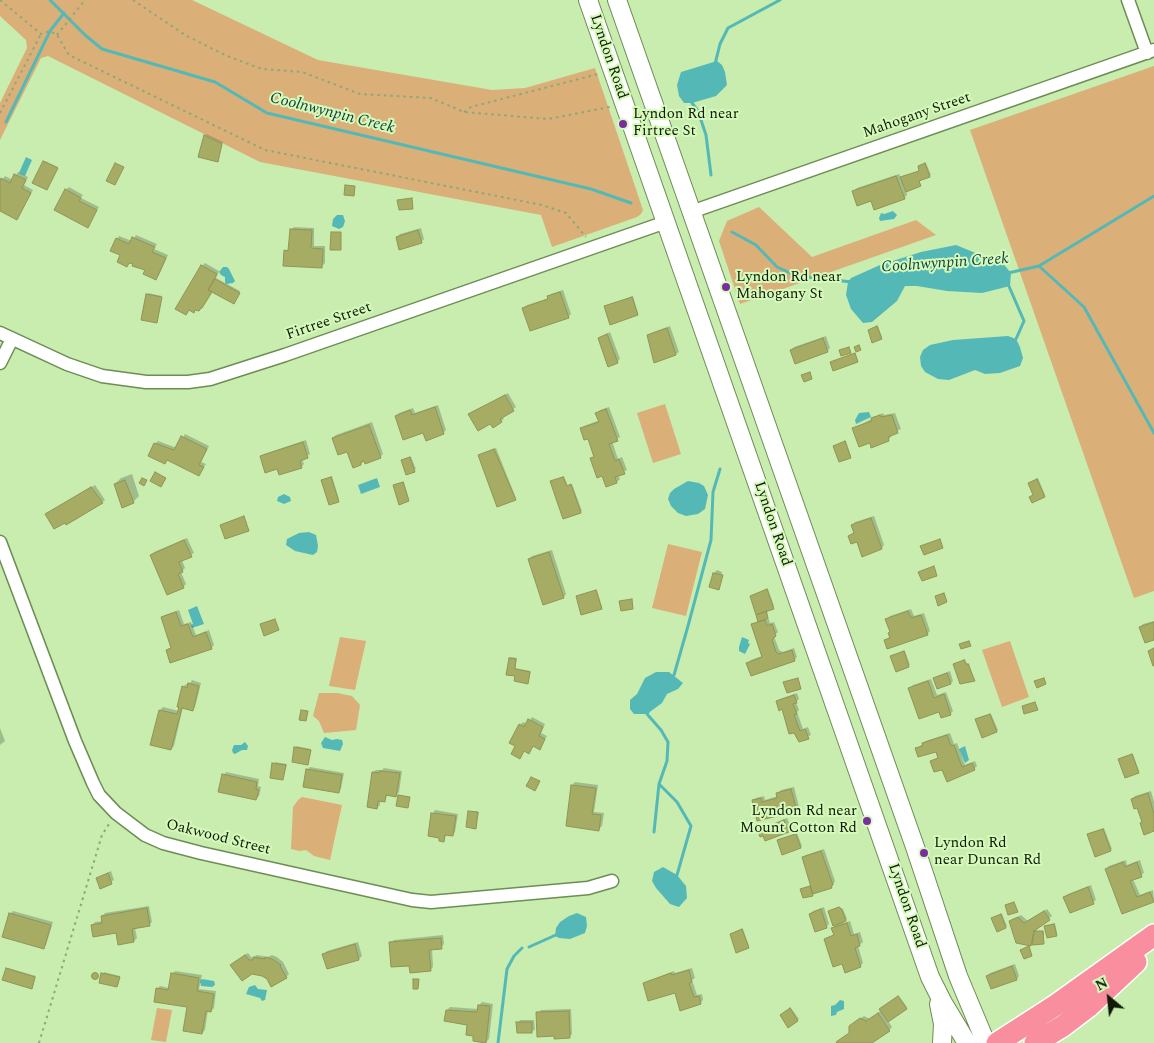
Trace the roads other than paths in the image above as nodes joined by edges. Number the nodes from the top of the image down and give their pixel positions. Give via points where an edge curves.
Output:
1 (588, 0) edge
2 (617, 0) edge
3 (1128, 0) edge
4 (1150, 51) edge
5 (691, 212) junction
6 (666, 222) junction
7 (0, 333) edge
8 (12, 339) junction
9 (0, 363) edge
10 (0, 542) edge
11 (915, 848) junction
12 (888, 857) junction
13 (612, 881) dead end
14 (1154, 935) edge
15 (1154, 946) edge
16 (930, 977) junction
17 (942, 1043) edge
18 (968, 1043) edge
19 (986, 1043) edge
20 (997, 1043) edge
21 (1035, 1043) edge

1 - 6 main road, Lyndon Road
2 - 5 main road, Lyndon Road
3 - 4 street
4 - 5 street, Mahogany Street
5 - 6 main road
5 - 11 main road, Lyndon Road
6 - 8 street, Firtree Street via 210,379 146,382 102,376
6 - 12 main road, Lyndon Road
7 - 8 street, Firtree Street
8 - 9 street
10 - 13 street, Oakwood Street via 99,795 116,813 145,834 163,843 431,902 588,888
11 - 12 main road
11 - 19 main road, Lyndon Road via 958,976
12 - 16 main road, Lyndon Road
14 - 20 highway
15 - 21 highway via 1088,1006
16 - 17 main road via 942,1017
16 - 18 main road, Lyndon Road

